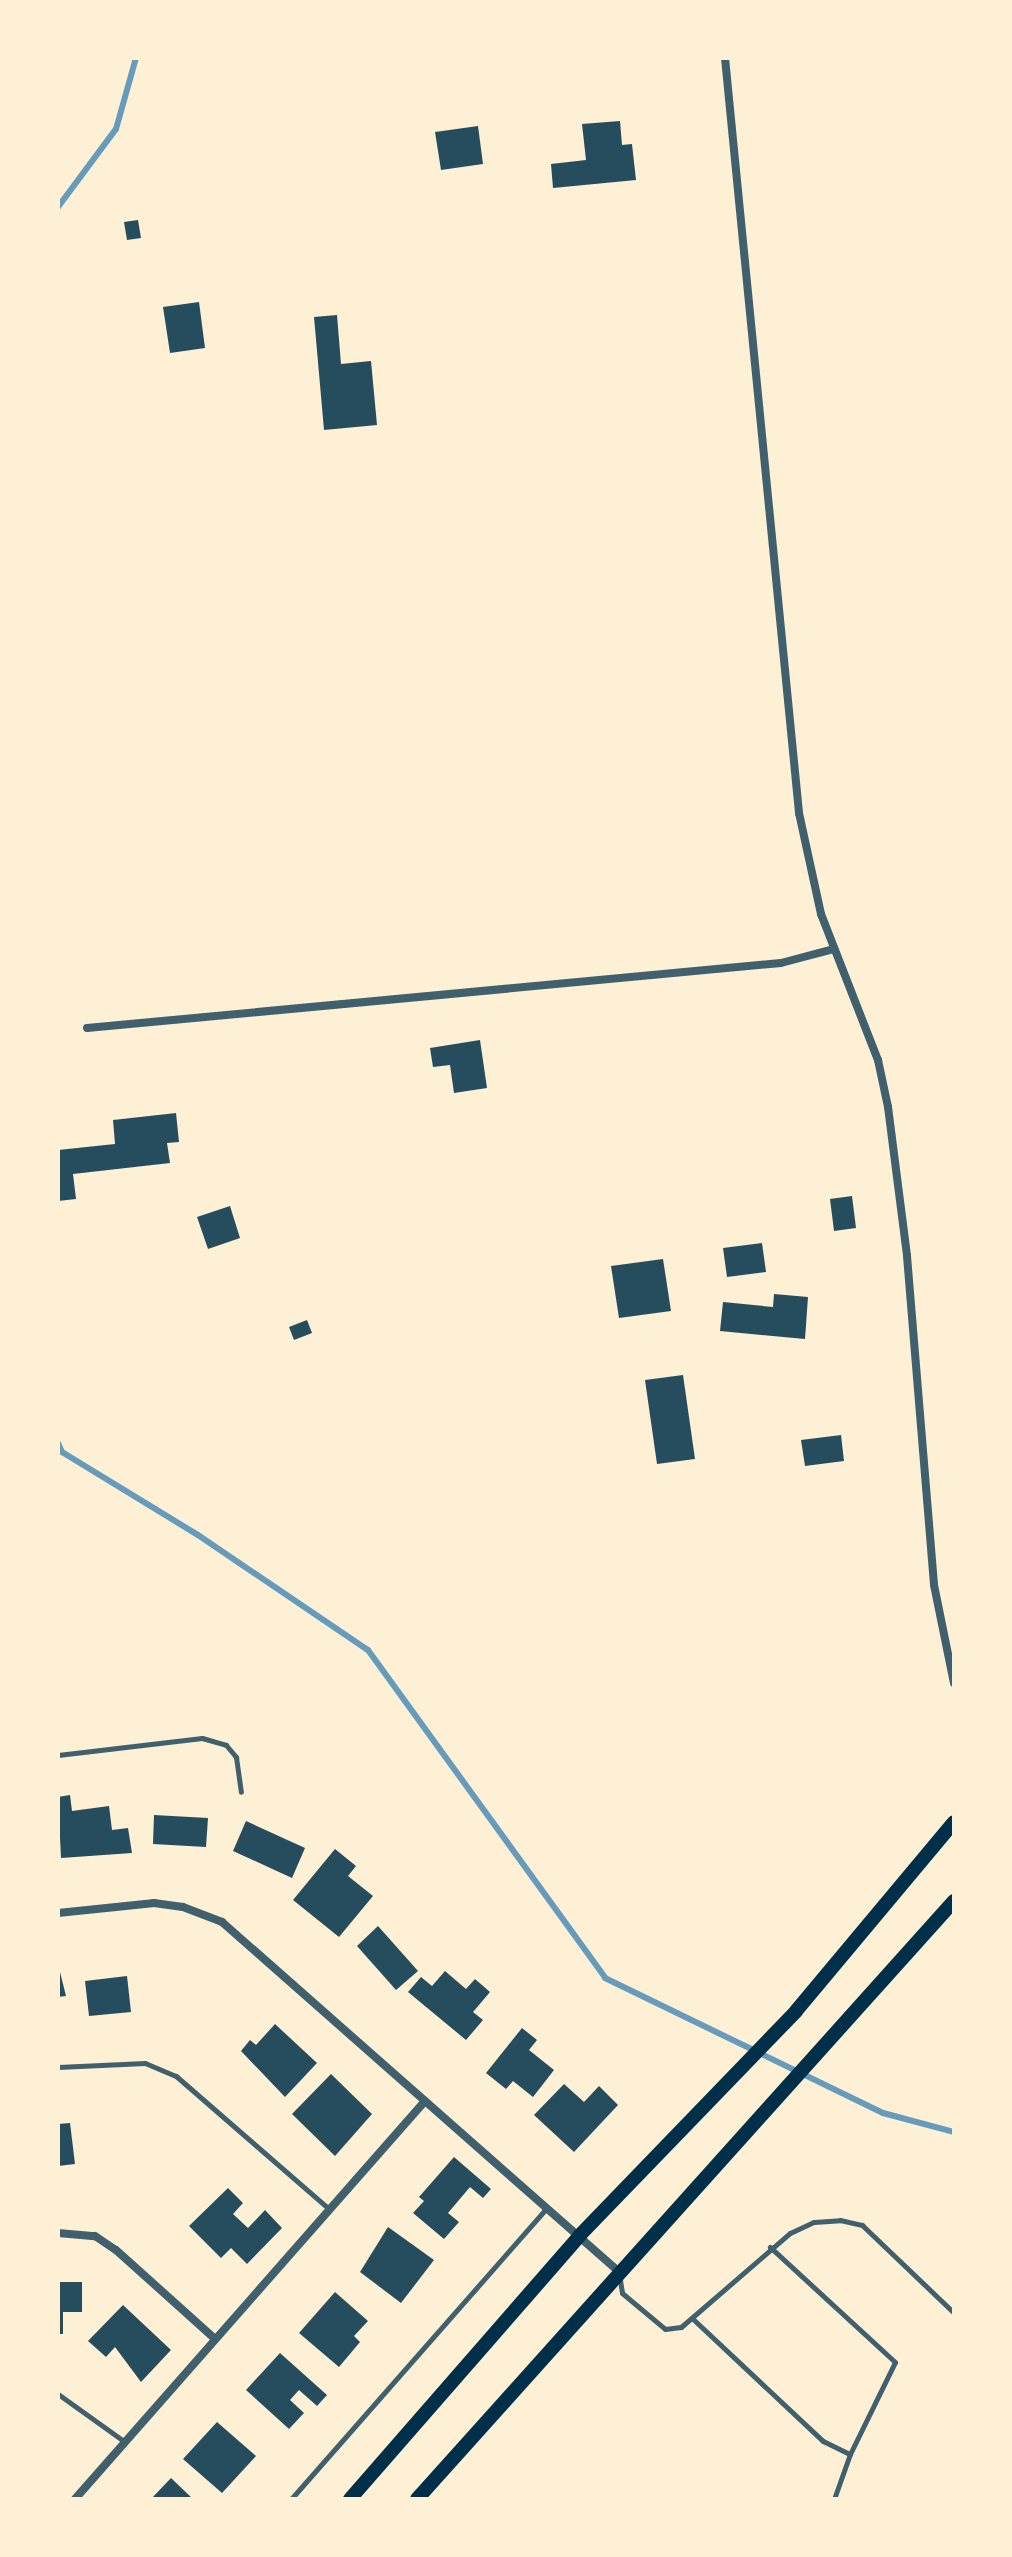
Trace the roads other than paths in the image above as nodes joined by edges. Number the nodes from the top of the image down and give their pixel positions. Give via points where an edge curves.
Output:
1 (725, 58) edge
2 (834, 949) junction
3 (87, 1028) dead end
4 (954, 1683) edge
5 (58, 1755) edge
6 (241, 1792) dead end
7 (954, 1822) edge
8 (954, 1901) edge
9 (58, 1913) edge
10 (58, 2067) edge
11 (425, 2101) junction
12 (548, 2207) junction
13 (329, 2209) junction
14 (58, 2233) edge
15 (580, 2235) junction
16 (770, 2247) junction
17 (618, 2271) junction
18 (954, 2313) edge
19 (694, 2320) junction
20 (214, 2338) junction
21 (58, 2394) edge
22 (126, 2443) junction
23 (850, 2454) junction
24 (75, 2499) edge
25 (291, 2499) edge
26 (350, 2499) edge
27 (417, 2499) edge
28 (834, 2499) edge

1 - 2 street via 791,749 810,871
2 - 3 street via 781,963
2 - 4 street via 878,1060 888,1107 907,1256 931,1559
5 - 6 lane via 202,1738 226,1745 236,1757
7 - 15 main road via 796,2011
8 - 17 main road
9 - 11 street via 154,1903 222,1922
10 - 13 lane via 145,2063 176,2076
11 - 12 street
11 - 13 street
12 - 15 street
12 - 25 lane
13 - 20 street
14 - 20 street via 95,2236 116,2250
15 - 17 street
15 - 26 main road
16 - 18 lane via 814,2222 862,2225
16 - 19 lane
16 - 23 lane via 895,2362
17 - 19 lane via 622,2293 665,2329
17 - 27 main road
19 - 23 lane via 823,2441
20 - 22 street
21 - 22 lane
22 - 24 street
23 - 28 lane

